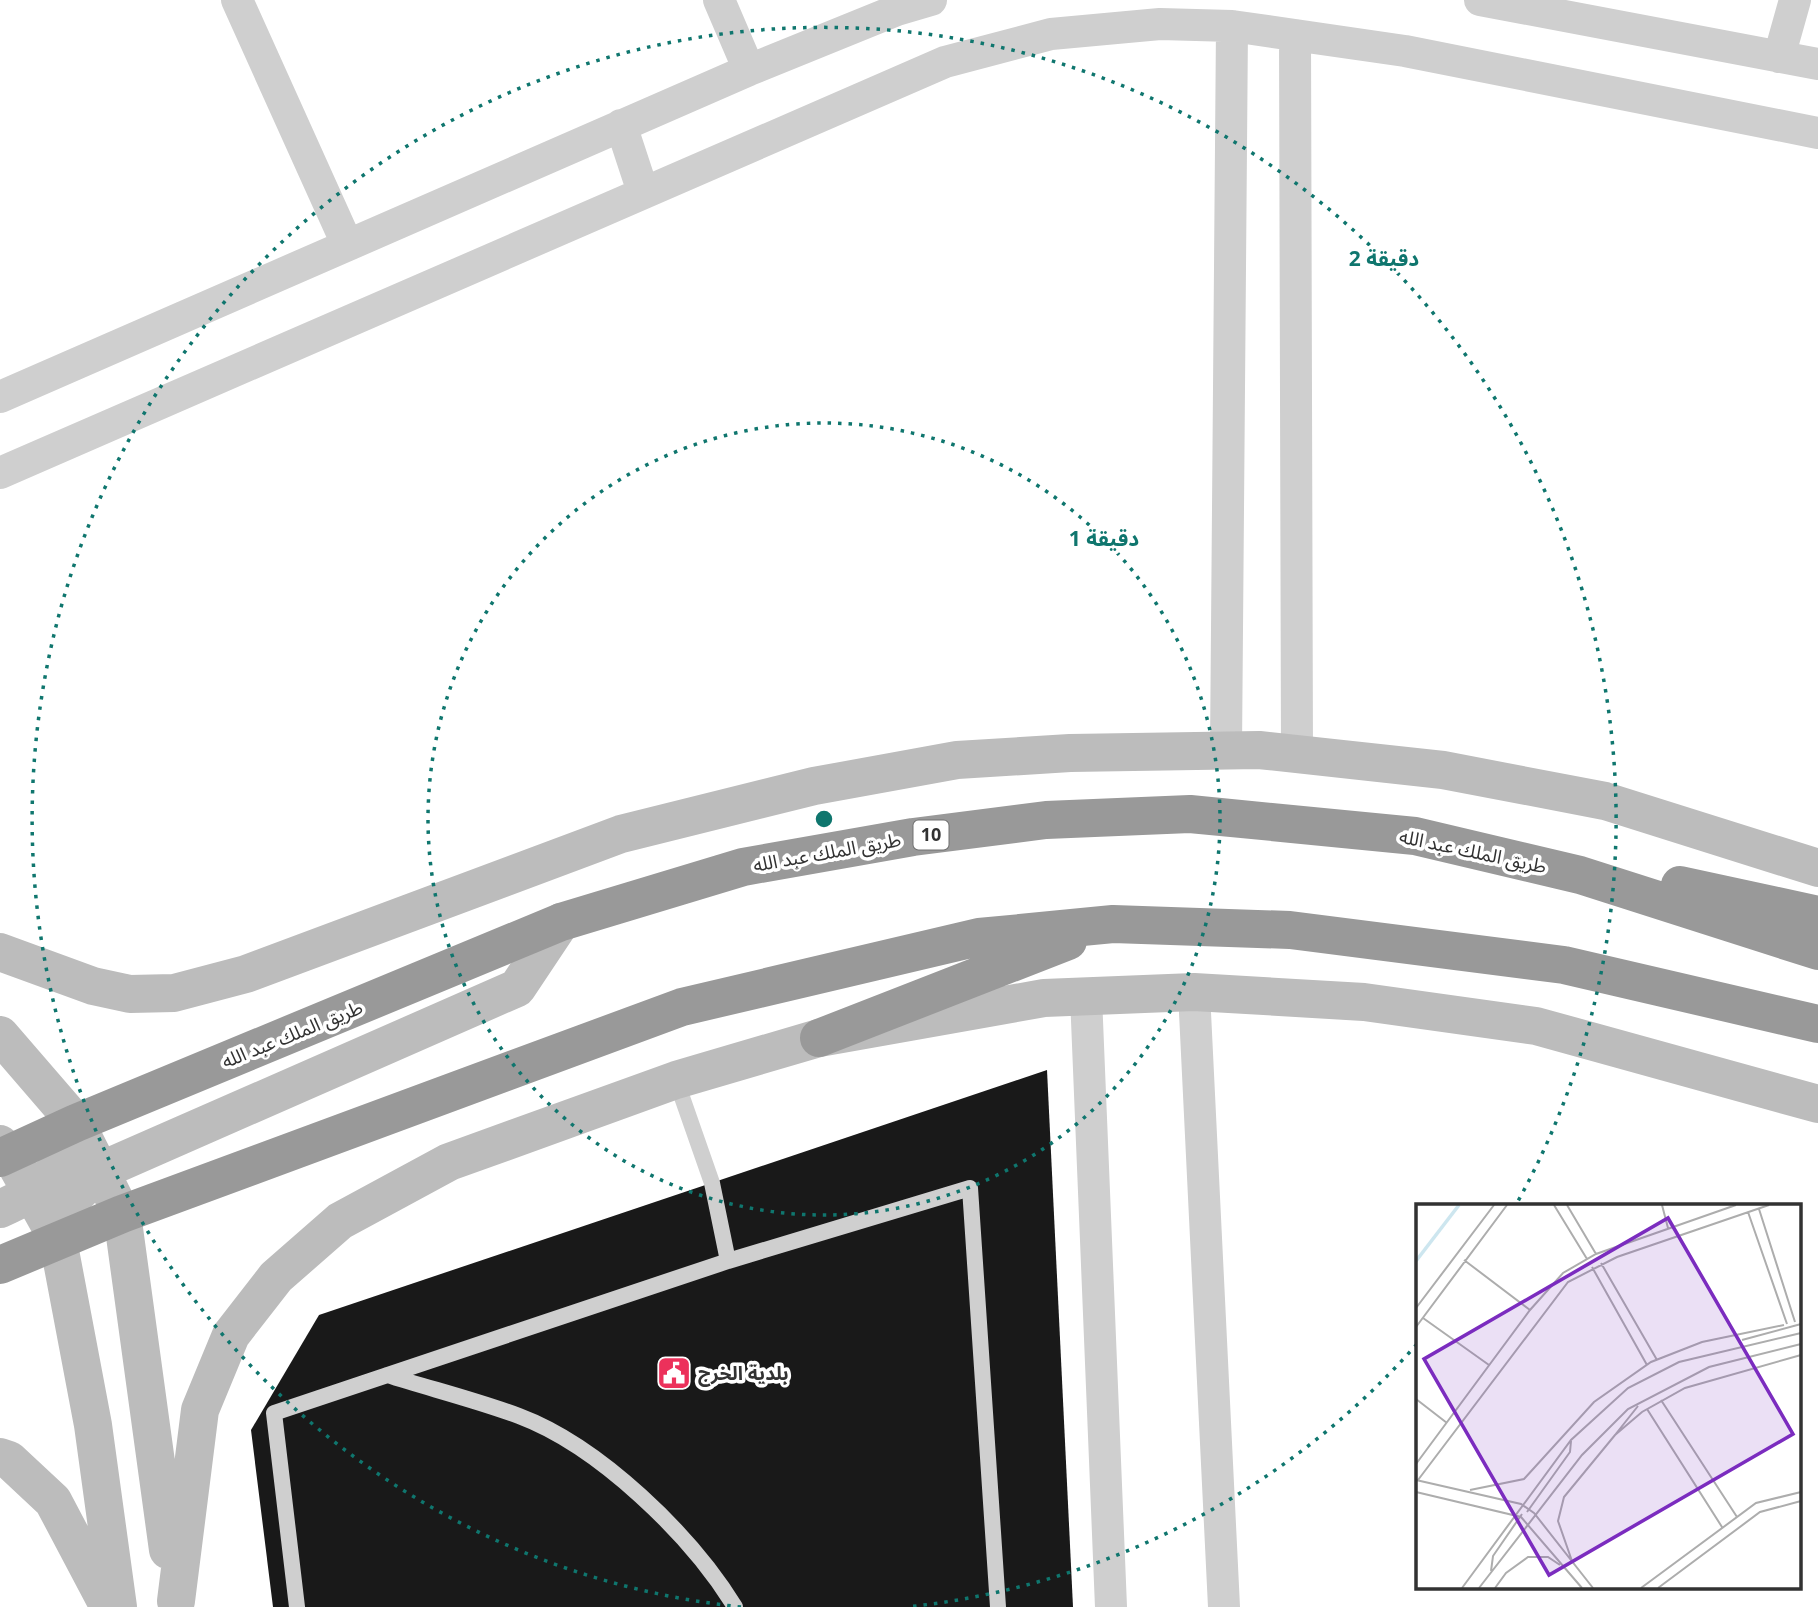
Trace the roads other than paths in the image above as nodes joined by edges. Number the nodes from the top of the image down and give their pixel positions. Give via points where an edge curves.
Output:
1 (237, 0) edge
2 (719, 0) edge
3 (930, 0) edge
4 (1480, 0) edge
5 (1795, 0) edge
6 (1232, 26) junction
7 (1295, 35) junction
8 (1779, 57) junction
9 (1818, 64) edge
10 (749, 70) junction
11 (621, 125) junction
12 (1818, 133) edge
13 (643, 192) junction
14 (347, 244) junction
15 (0, 397) edge
16 (0, 473) edge
17 (1226, 750) junction
18 (1297, 754) junction
19 (1415, 836) junction
20 (1818, 868) edge
21 (1818, 915) edge
22 (561, 922) junction
23 (1113, 924) junction
24 (1818, 951) edge
25 (0, 952) edge
26 (1194, 992) junction
27 (1086, 996) junction
28 (1818, 1024) edge
29 (0, 1035) edge
30 (819, 1038) junction
31 (676, 1080) junction
32 (1818, 1104) edge
33 (76, 1123) junction
34 (3, 1152) edge
35 (100, 1171) junction
36 (17, 1202) edge
37 (122, 1214) junction
38 (58, 1240) junction
39 (728, 1261) junction
40 (0, 1265) edge
41 (387, 1375) junction
42 (0, 1457) edge
43 (176, 1604) edge
44 (108, 1607) edge
45 (118, 1607) edge
46 (297, 1607) edge
47 (735, 1607) edge
48 (998, 1607) edge
49 (1111, 1607) edge
50 (1224, 1607) edge

1 - 14 street
2 - 10 street
3 - 10 street
4 - 8 street
5 - 8 street
6 - 7 street
6 - 13 street via 1160,24 1051,34 1000,45 945,62
6 - 17 street
7 - 12 street via 1405,51
7 - 18 street
8 - 9 street
10 - 11 street
11 - 13 street
11 - 14 street
13 - 16 street
14 - 15 street
17 - 18 main road
17 - 25 main road via 957,760 814,786 621,834 246,974 174,993 130,994 93,986
18 - 20 main road via 1443,770 1605,801
19 - 21 highway via 1770,902
19 - 22 highway, طريق الملك عبد الله / 10 via 1190,814 1046,820 913,837 743,867
19 - 24 highway, طريق الملك عبد الله / 10 via 1580,875
22 - 33 highway, طريق الملك عبد الله / 10
22 - 35 main road via 517,988
23 - 28 highway via 1290,930 1563,965
23 - 30 highway
23 - 37 highway via 979,937 682,1007
26 - 27 main road
26 - 32 main road via 1364,1002 1536,1027
26 - 50 street
27 - 30 main road via 1044,998
27 - 49 street
29 - 33 main road
30 - 31 main road
31 - 39 lane via 712,1183
31 - 43 main road via 449,1161 340,1221 276,1277 231,1335 200,1410
33 - 34 highway, 10
33 - 35 main road
33 - 36 main road via 60,1165
34 - 36 main road
35 - 37 main road
35 - 38 main road via 64,1208
36 - 38 main road
37 - 38 highway
37 - 43 main road
38 - 40 highway
38 - 45 main road via 93,1425
39 - 41 lane
39 - 48 lane via 970,1188
41 - 46 lane via 274,1413
41 - 47 lane via 521,1417 597,1459 664,1518
42 - 44 main road via 53,1501

